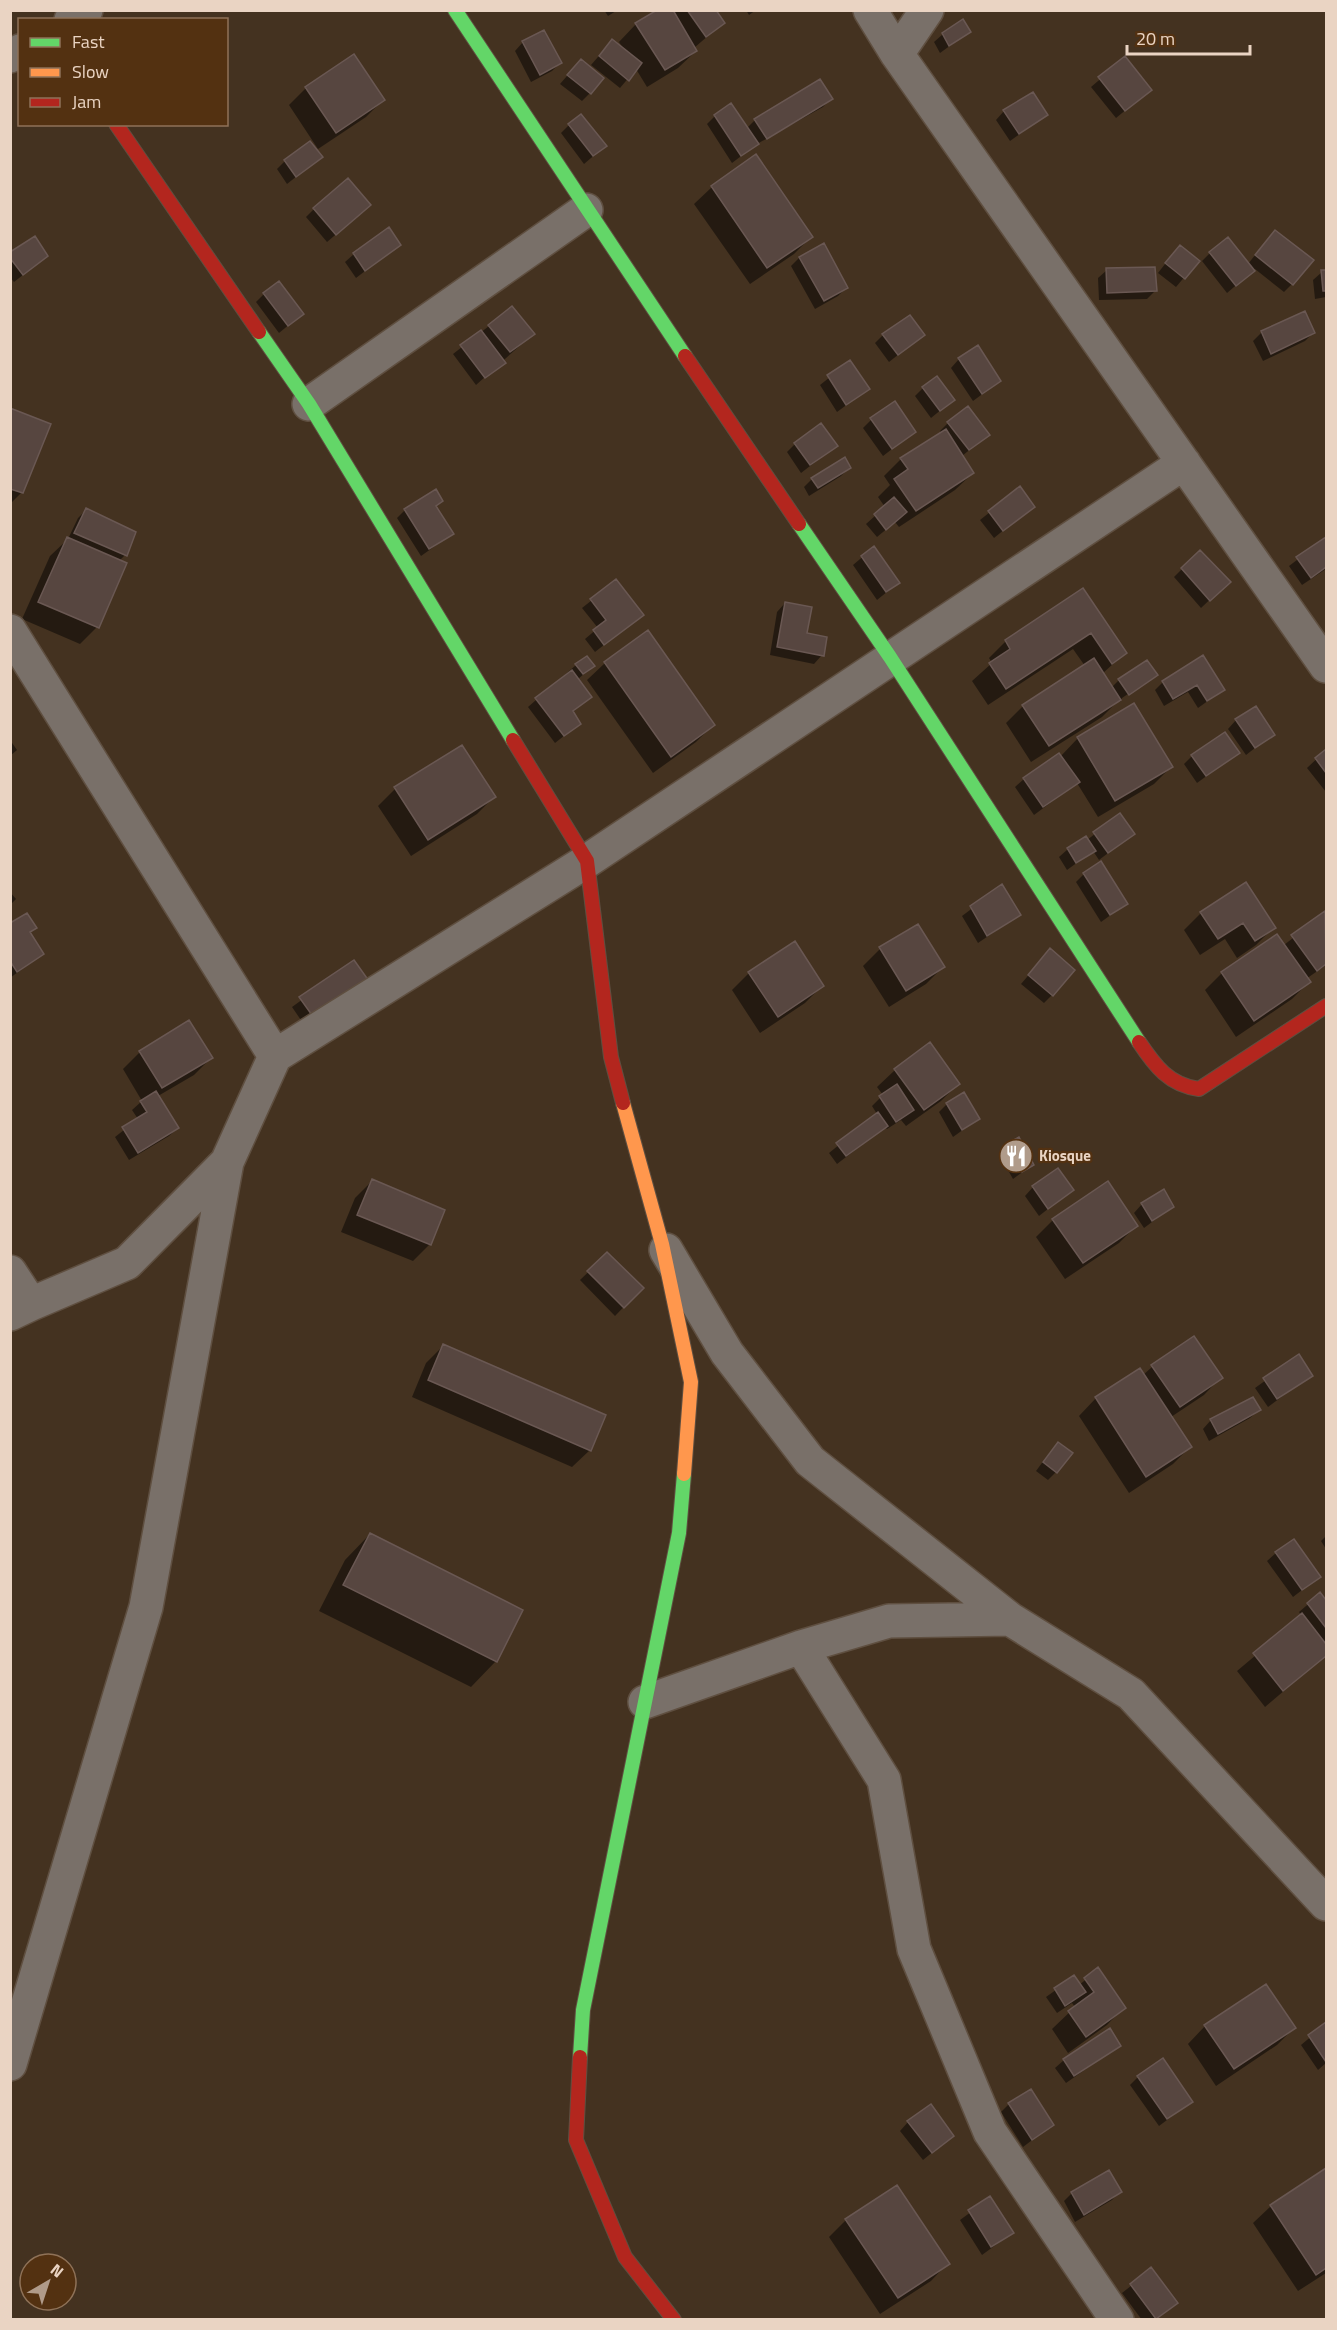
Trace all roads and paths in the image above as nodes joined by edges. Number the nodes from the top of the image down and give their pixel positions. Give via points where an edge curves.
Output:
1 (455, 10) edge
2 (870, 10) edge
3 (927, 10) edge
4 (897, 54) junction
5 (117, 126) edge
6 (586, 210) junction
7 (309, 405) junction
8 (1184, 463) junction
9 (10, 631) edge
10 (890, 657) junction
11 (1326, 666) edge
12 (587, 861) junction
13 (1326, 1006) edge
14 (275, 1056) junction
15 (227, 1162) junction
16 (662, 1244) junction
17 (10, 1272) edge
18 (21, 1309) edge
19 (1010, 1619) junction
20 (801, 1647) junction
21 (645, 1702) junction
22 (1326, 1904) edge
23 (10, 2064) edge
24 (674, 2319) edge
25 (1117, 2319) edge

1 - 6 street
2 - 4 street
3 - 4 street
4 - 8 street
5 - 7 street
6 - 7 street
6 - 10 street
7 - 12 street
8 - 10 street
8 - 11 street
9 - 14 street
10 - 12 street
10 - 13 street via 1157,1069 1183,1087 1199,1089
12 - 14 street
12 - 16 street via 611,1057
14 - 15 street
15 - 18 street via 127,1263
15 - 23 street via 146,1607
16 - 19 street via 727,1353 810,1461
16 - 21 street via 691,1382 679,1533
17 - 18 street
19 - 20 street via 889,1621
19 - 22 street via 1131,1694
20 - 21 street
20 - 25 street via 884,1780 914,1949 990,2132
21 - 24 street via 584,2010 576,2140 625,2257

